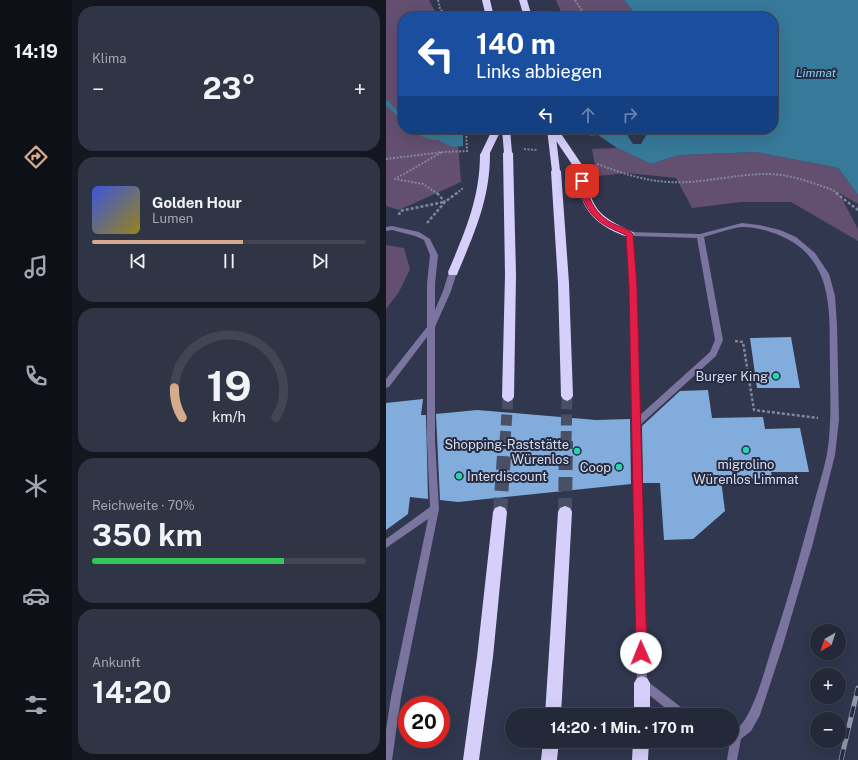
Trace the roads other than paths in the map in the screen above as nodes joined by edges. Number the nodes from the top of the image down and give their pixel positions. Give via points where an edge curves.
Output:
1 (486, 0) edge
2 (524, 0) edge
3 (489, 12) edge
4 (527, 12) edge
5 (495, 134) edge
6 (506, 134) edge
7 (552, 134) edge
8 (556, 134) edge
9 (389, 228) edge
10 (630, 234) junction
11 (700, 236) junction
12 (453, 272) joint
13 (431, 327) junction
14 (386, 385) edge
15 (567, 396) tunnel mouth
16 (508, 397) tunnel mouth
17 (636, 424) junction
18 (435, 509) junction
19 (500, 512) tunnel mouth
20 (565, 512) tunnel mouth
21 (386, 544) edge
22 (642, 683) junction
23 (553, 708) edge
24 (642, 708) edge
25 (673, 708) edge
26 (739, 733) edge
27 (550, 748) edge
28 (641, 748) edge
29 (733, 748) edge
30 (387, 760) edge
31 (471, 760) edge
32 (549, 760) edge
33 (640, 760) edge
34 (732, 760) edge

1 - 3 highway
2 - 4 highway
5 - 12 highway, bridge via 485,154 485,177 474,225
6 - 16 highway, bridge via 512,251
7 - 15 highway, bridge via 566,301
8 - 10 highway, bridge via 580,169 583,192 591,209 606,223
9 - 13 lane via 417,234 427,239 434,255
10 - 11 lane
10 - 17 lane
11 - 17 lane via 719,340 713,354
11 - 26 lane via 742,225 778,232 794,239 813,255 825,274 831,296 834,420 831,455 808,543 756,711 747,727
12 - 13 lane
13 - 14 lane
13 - 18 lane via 431,441
17 - 22 lane
18 - 21 lane
18 - 30 lane via 396,697
19 - 31 highway
20 - 23 highway
22 - 24 highway
22 - 25 lane
27 - 32 highway
28 - 33 highway
29 - 34 lane

